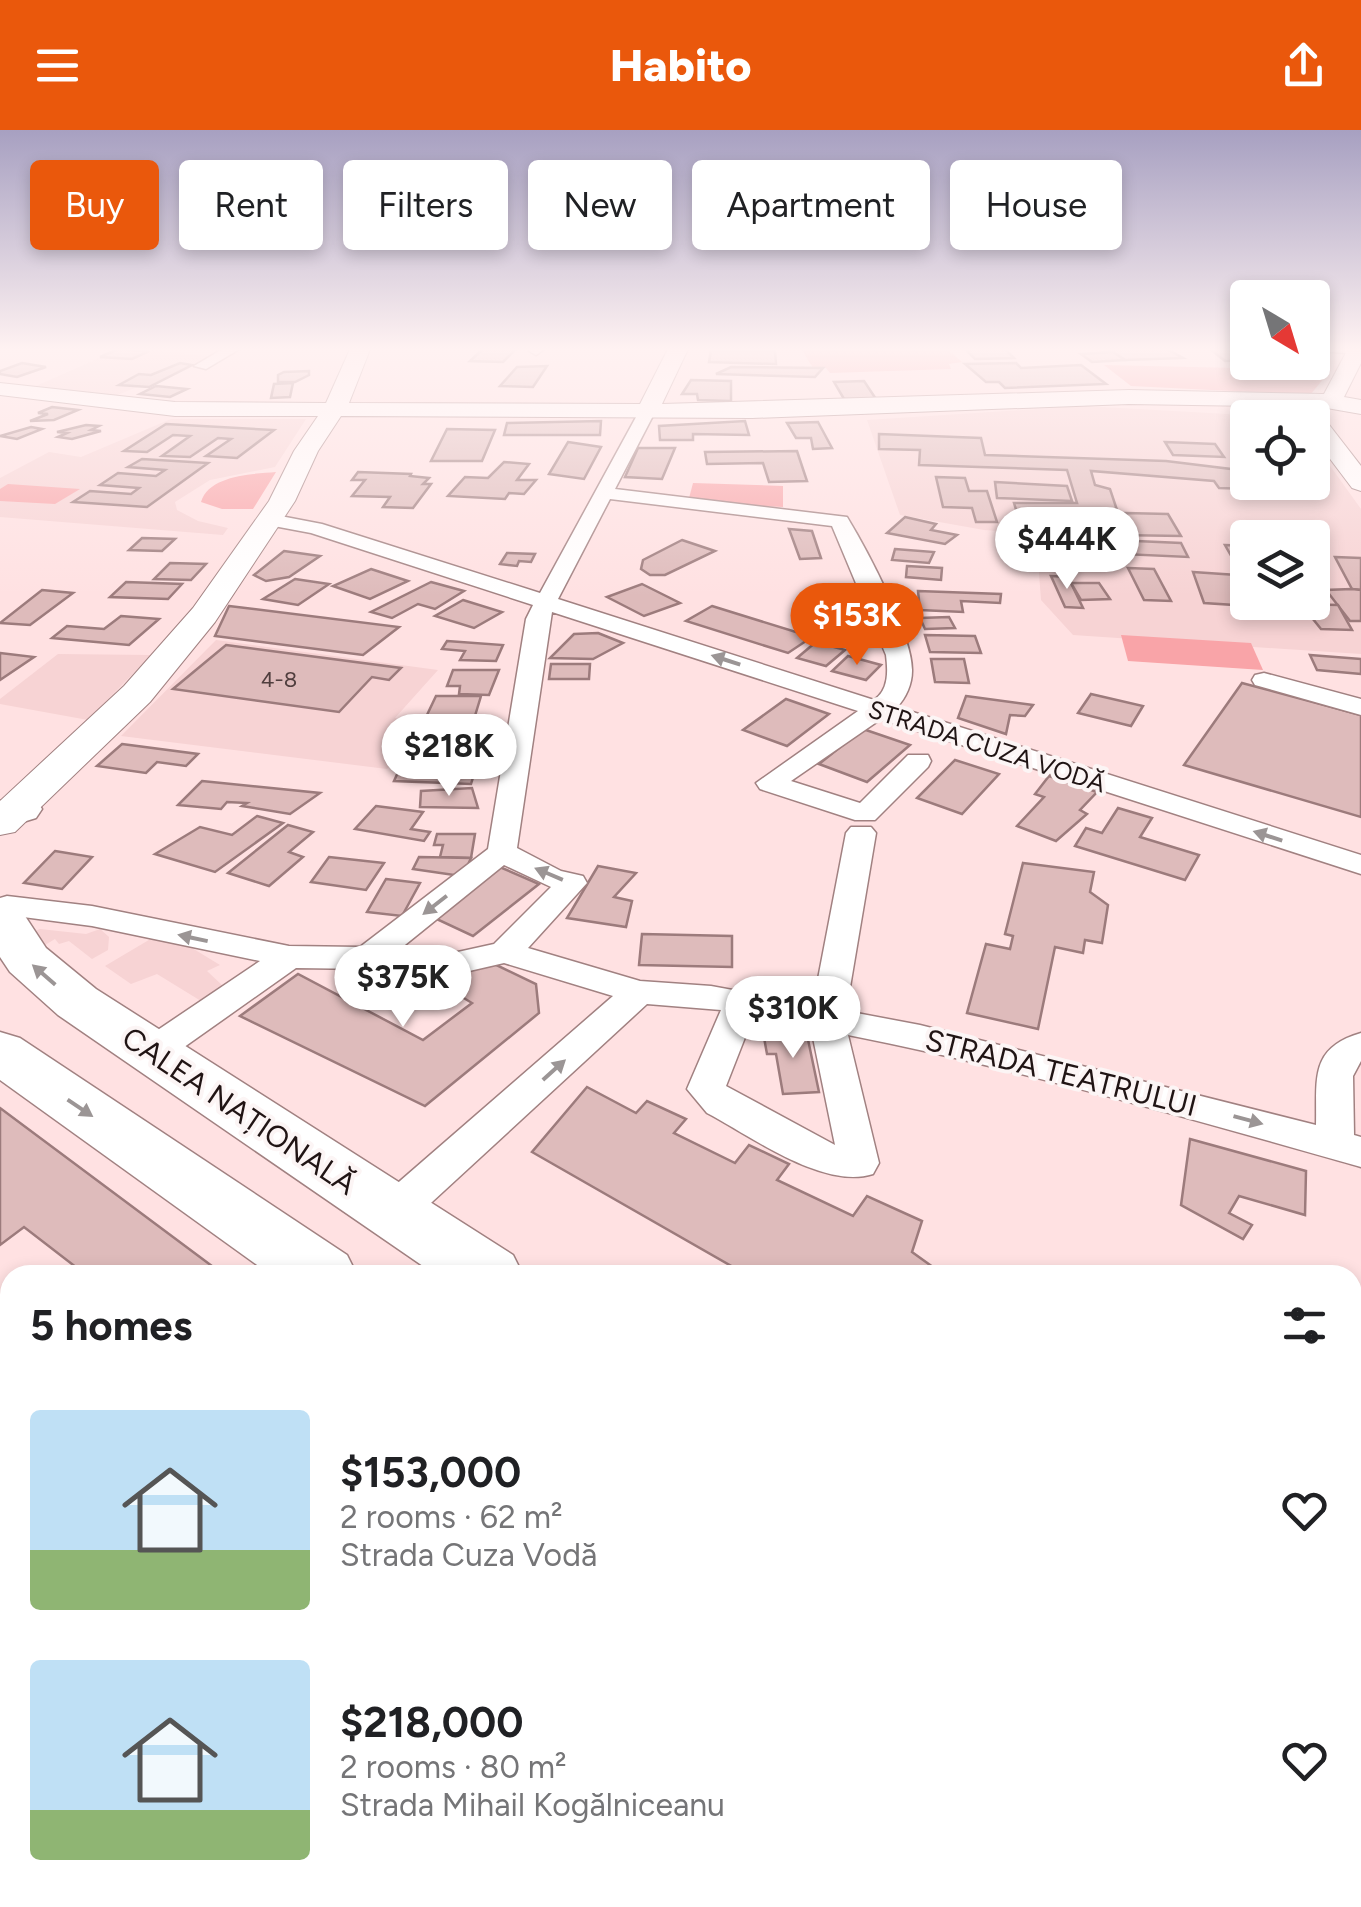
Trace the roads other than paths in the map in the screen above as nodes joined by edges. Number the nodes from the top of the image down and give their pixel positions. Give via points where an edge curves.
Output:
1 (320, 430) edge
2 (637, 430) edge
3 (1337, 430) edge
4 (1361, 483) edge
5 (603, 493) junction
6 (270, 520) junction
7 (545, 602) junction
8 (1264, 680) dead end
9 (1361, 707) edge
10 (878, 710) junction
11 (918, 761) dead end
12 (6, 816) edge
13 (861, 832) dead end
14 (0, 851) edge
15 (502, 852) junction
16 (1361, 865) edge
17 (4, 916) edge
18 (505, 952) junction
19 (289, 958) junction
20 (368, 958) junction
21 (640, 992) junction
22 (741, 1003) junction
23 (827, 1021) junction
24 (1361, 1046) edge
25 (0, 1052) edge
26 (150, 1053) junction
27 (1348, 1147) edge
28 (392, 1213) junction
29 (309, 1265) edge
30 (473, 1265) edge

1 - 6 main road
2 - 5 street
3 - 4 main road via 1335,450
5 - 7 street
5 - 10 street via 840,521 900,668 891,700
6 - 7 street, STRADA CUZA VODĂ
6 - 12 main road via 204,615 137,694
10 -> 7 street, STRADA CUZA VODĂ
7 - 15 street via 537,619
8 - 9 street
10 - 11 street via 770,783 865,814
16 -> 10 street, STRADA CUZA VODĂ
12 - 14 main road
13 - 23 street
18 -> 15 street via 572,883
15 -> 20 street
19 -> 17 street, STRADA TEATRULUI via 92,916
26 -> 17 main road, CALEA NAȚIONALĂ via 28,960
18 - 20 street, STRADA TEATRULUI via 426,970
18 - 21 street, STRADA TEATRULUI
19 - 20 street, STRADA TEATRULUI
19 - 26 street
21 - 22 street, STRADA TEATRULUI
28 -> 21 street
22 - 23 street, STRADA TEATRULUI
22 - 23 street via 706,1089 720,1103 827,1159 859,1163
23 -> 27 street, STRADA TEATRULUI via 920,1038
24 - 27 street via 1342,1056 1335,1076
25 -> 29 main road
26 - 28 main road, CALEA NAȚIONALĂ
28 - 30 main road, CALEA NAȚIONALĂ

